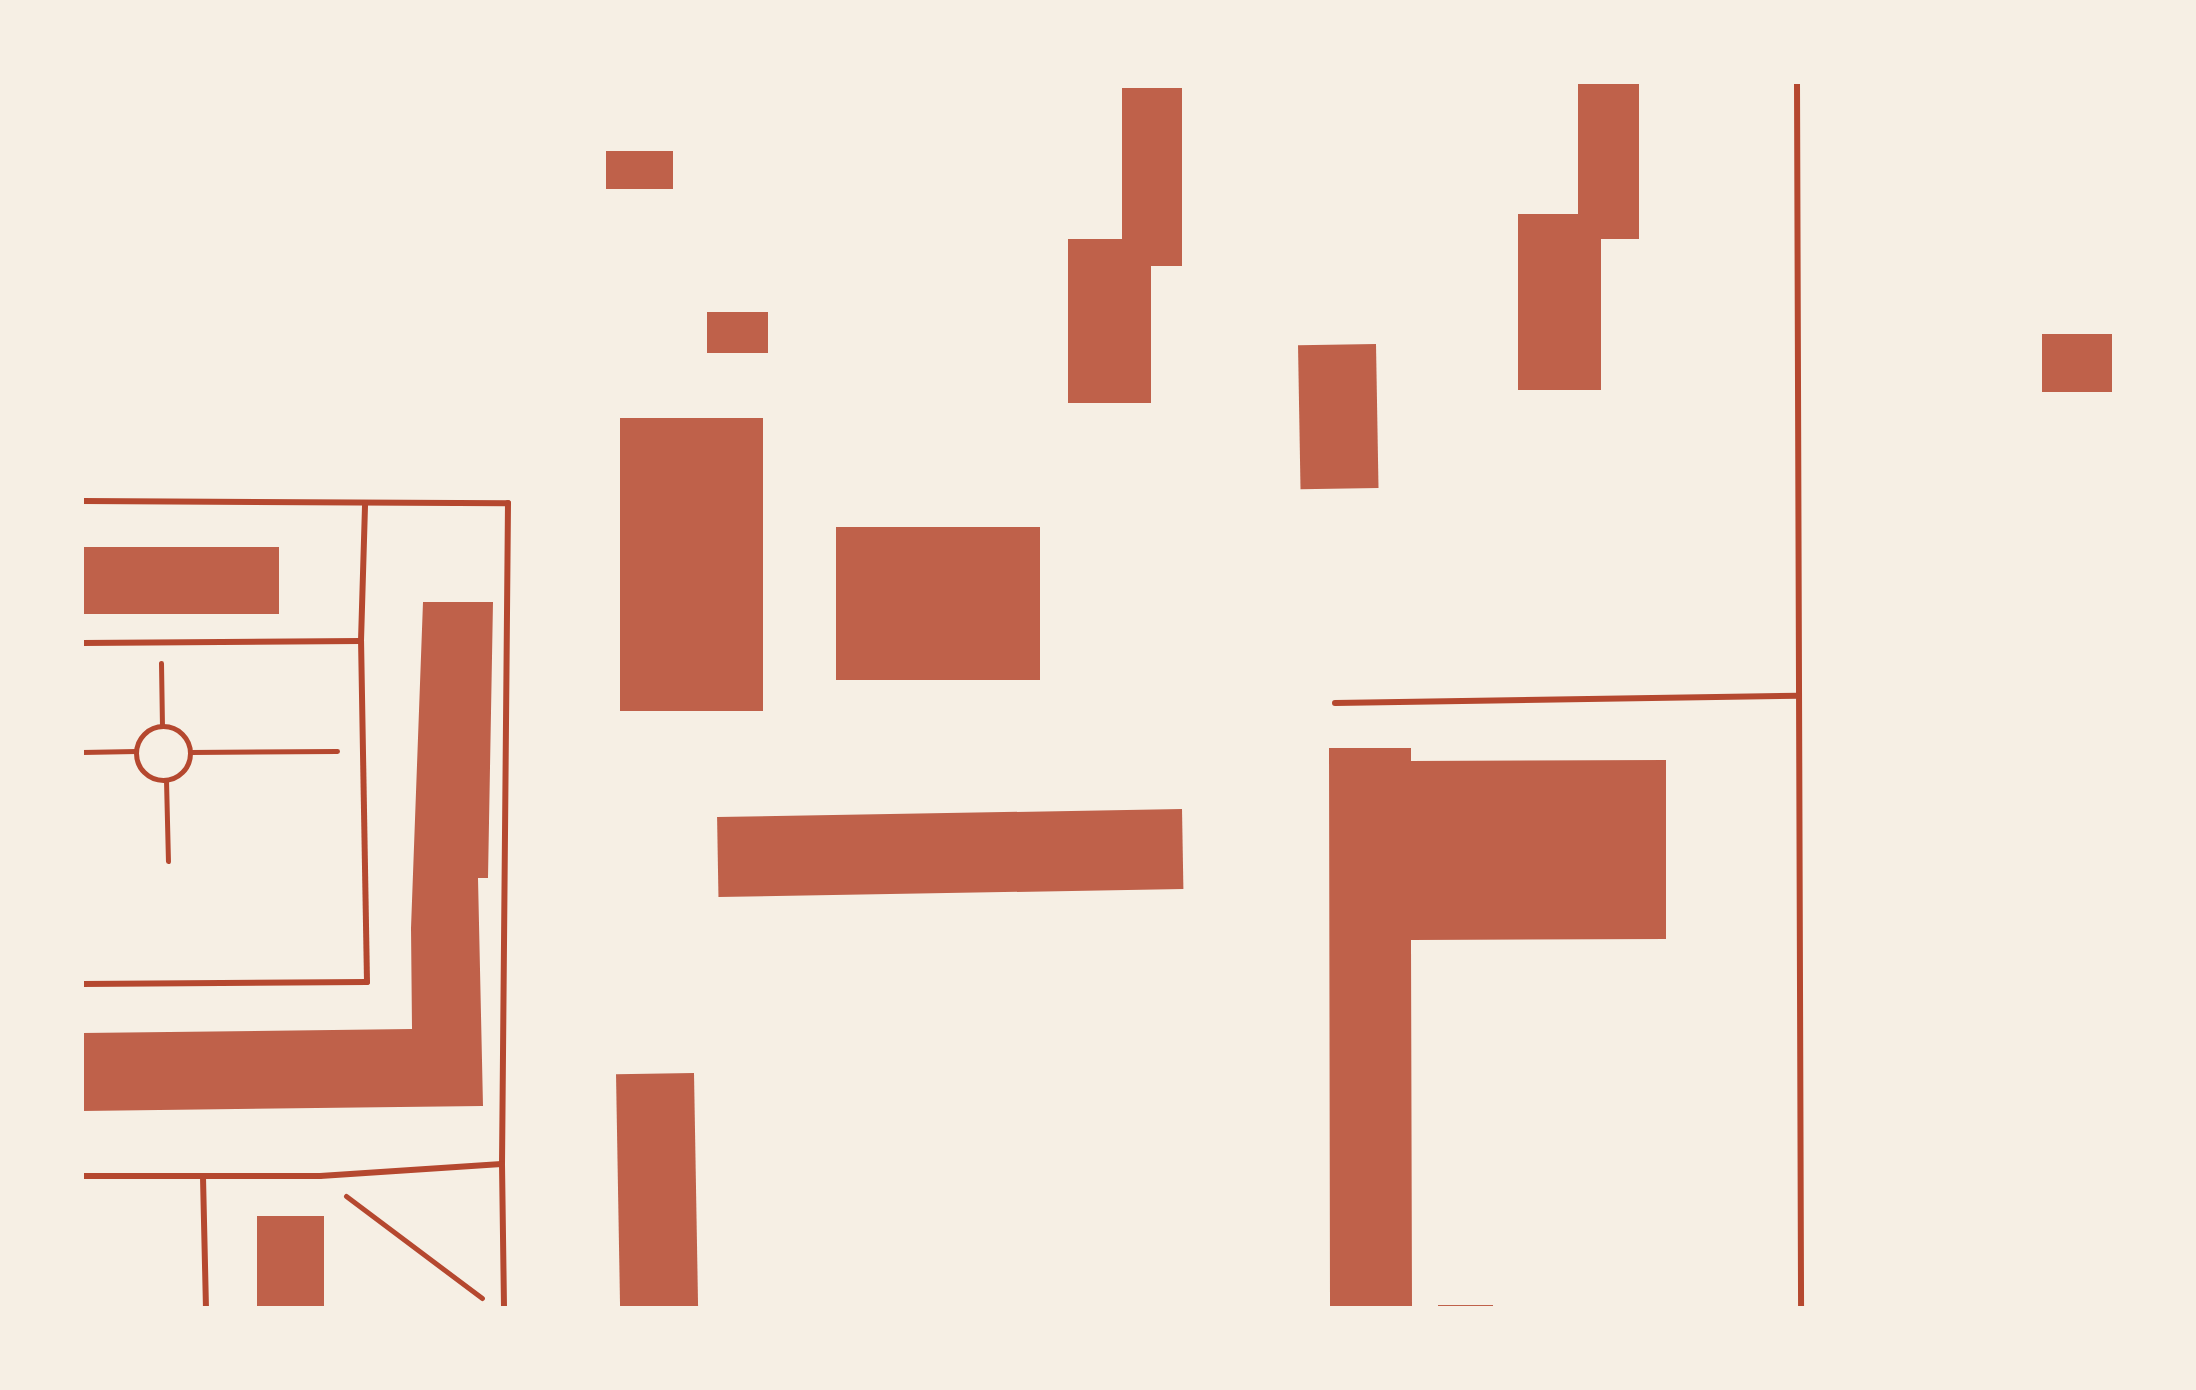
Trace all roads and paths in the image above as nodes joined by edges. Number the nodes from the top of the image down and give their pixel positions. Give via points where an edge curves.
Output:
1 (1797, 82) edge
2 (82, 501) edge
3 (365, 503) junction
4 (361, 641) junction
5 (82, 643) edge
6 (161, 663) dead end
7 (1799, 696) junction
8 (1335, 703) dead end
9 (162, 726) junction
10 (136, 751) junction
11 (337, 751) dead end
12 (82, 752) edge
13 (190, 752) junction
14 (166, 780) junction
15 (168, 861) dead end
16 (82, 984) edge
17 (502, 1164) junction
18 (82, 1176) edge
19 (320, 1176) junction
20 (203, 1177) junction
21 (206, 1308) edge
22 (496, 1308) edge
23 (504, 1308) edge
24 (1801, 1308) edge

1 - 7 lane
2 - 3 lane
3 - 4 lane
3 - 17 lane via 508,503
4 - 5 lane
4 - 16 lane via 367,982
6 - 9 path
7 - 8 lane
7 - 24 lane
9 - 10 path via 141,736
9 - 13 path via 185,736
10 - 12 path
10 - 14 path via 144,772
11 - 13 path
13 - 14 path via 181,774
14 - 15 path
17 - 19 lane
17 - 23 lane
18 - 20 lane
19 - 20 lane
19 - 22 path
20 - 21 lane

